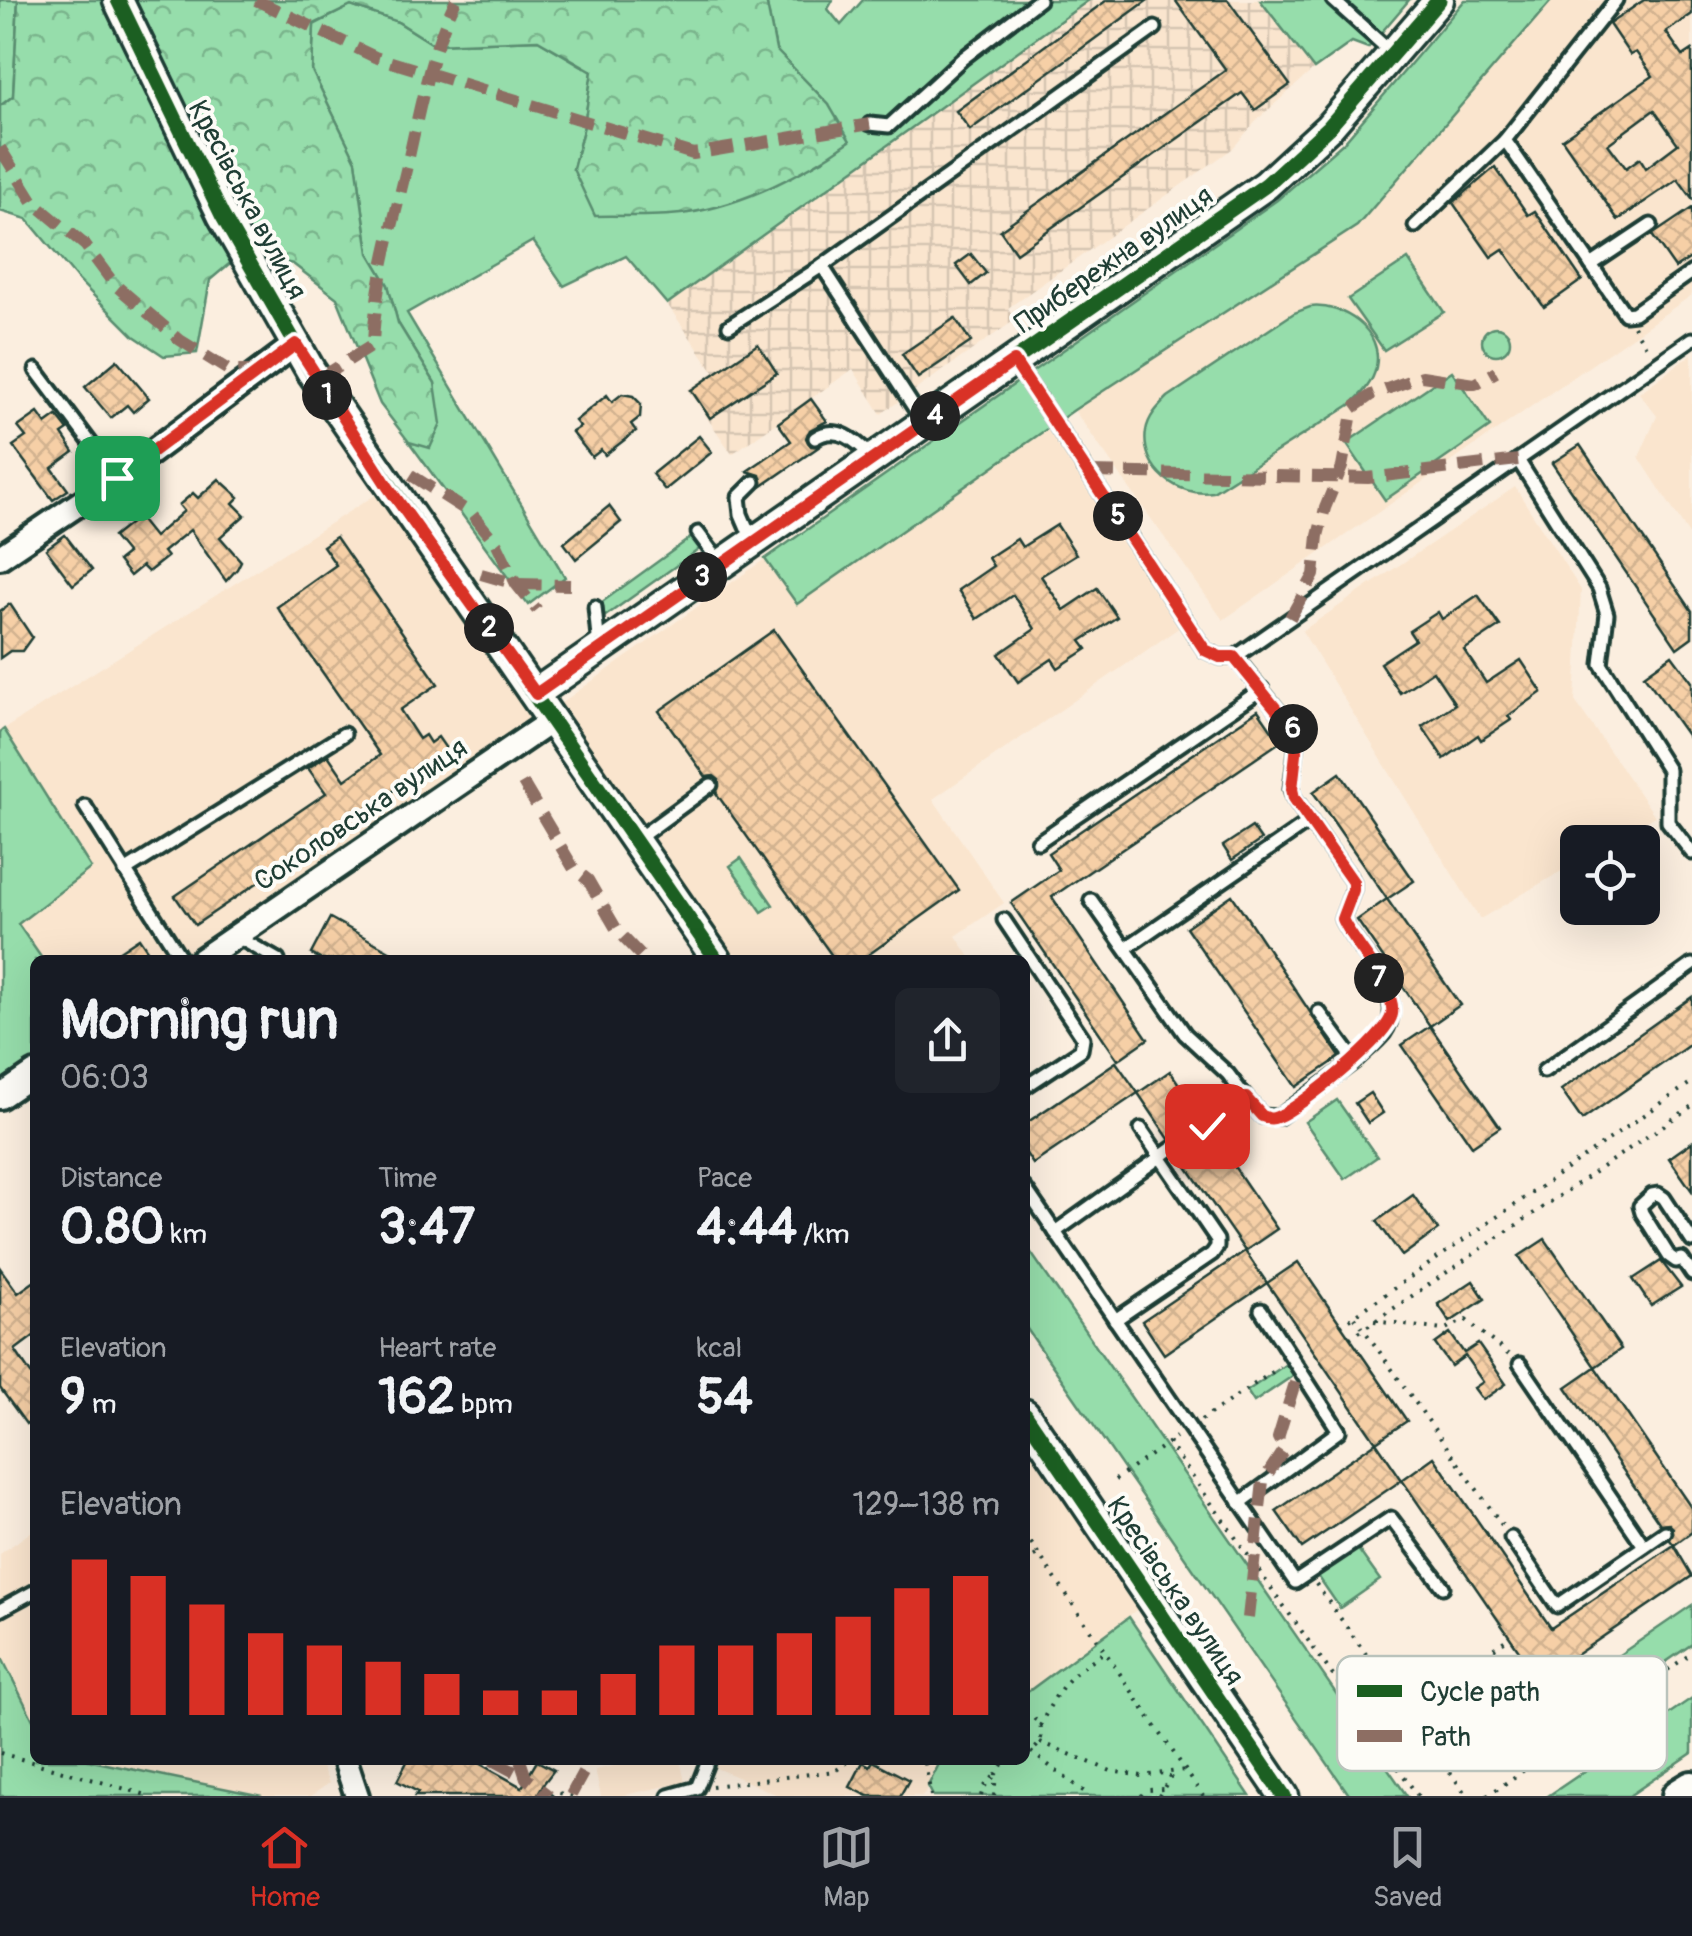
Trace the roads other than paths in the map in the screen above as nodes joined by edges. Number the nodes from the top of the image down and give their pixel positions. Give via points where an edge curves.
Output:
1 (118, 0) edge
2 (1039, 0) edge
3 (1333, 0) edge
4 (1439, 0) edge
5 (1616, 0) edge
6 (1155, 28) dead end
7 (1394, 55) junction
8 (870, 124) dead end
9 (1506, 140) junction
10 (1651, 225) dead end
11 (1415, 226) dead end
12 (1591, 264) junction
13 (822, 266) junction
14 (1692, 272) edge
15 (730, 326) dead end
16 (1692, 339) edge
17 (296, 344) junction
18 (1014, 361) junction
19 (36, 370) dead end
20 (924, 423) junction
21 (815, 438) dead end
22 (874, 458) junction
23 (1518, 460) junction
24 (117, 478) junction
25 (754, 482) dead end
26 (698, 533) dead end
27 (753, 542) junction
28 (0, 557) edge
29 (721, 564) junction
30 (595, 606) dead end
31 (600, 649) junction
32 (1234, 657) junction
33 (1262, 690) junction
34 (536, 694) junction
35 (554, 719) junction
36 (344, 734) dead end
37 (711, 785) dead end
38 (85, 806) dead end
39 (1310, 820) junction
40 (636, 840) junction
41 (1038, 842) dead end
42 (1692, 853) edge
43 (126, 871) junction
44 (1092, 900) dead end
45 (1004, 920) dead end
46 (236, 936) junction
47 (1126, 948) junction
48 (179, 955) edge
49 (208, 955) edge
50 (269, 955) edge
51 (714, 955) edge
52 (1028, 955) edge
53 (1030, 958) edge
54 (1692, 966) edge
55 (1319, 1012) dead end
56 (1354, 1061) junction
57 (1544, 1070) dead end
58 (30, 1076) edge
59 (1030, 1085) edge
60 (0, 1096) edge
61 (1246, 1098) junction
62 (1207, 1126) dead end
63 (1141, 1129) dead end
64 (1174, 1147) dead end
65 (1160, 1157) junction
66 (1030, 1195) edge
67 (1055, 1232) junction
68 (1692, 1241) edge
69 (1687, 1255) edge
70 (1692, 1274) edge
71 (1261, 1310) dead end
72 (1115, 1320) junction
73 (1520, 1364) road end
74 (1030, 1421) edge
75 (1240, 1503) junction
76 (1665, 1532) dead end
77 (1510, 1538) road end
78 (1644, 1546) junction
79 (1443, 1587) dead end
80 (30, 1594) edge
81 (0, 1610) edge
82 (346, 1765) edge
83 (706, 1765) edge
84 (1692, 1788) edge
85 (357, 1796) edge
86 (669, 1796) edge
87 (1284, 1796) edge
88 (1680, 1796) edge

1 - 17 street, Кресівська вулиця via 222,215
2 - 8 lane via 889,126
3 - 7 lane
4 - 7 street, Прибережна вулиця
5 - 9 lane
6 - 13 lane
7 - 18 street, Прибережна вулиця via 1266,185
9 - 11 lane
9 - 12 lane
10 - 12 lane
12 - 14 lane via 1625,314
13 - 15 lane
13 - 20 lane
16 - 23 lane
17 - 24 street
17 - 34 street, Кресівська вулиця
18 - 20 street, Прибережна вулиця
18 - 32 lane via 1205,650
19 - 24 lane
20 - 22 street, Прибережна вулиця
21 - 22 lane via 852,436
22 - 27 street, Прибережна вулиця
23 - 32 lane
23 - 42 lane via 1599,588 1607,614 1601,664 1668,770 1668,822
24 - 28 street
25 - 27 lane via 739,497
26 - 29 lane
27 - 29 street, Прибережна вулиця
29 - 31 street, Прибережна вулиця
30 - 31 lane
31 - 34 street, Прибережна вулиця
32 - 33 lane
33 - 39 lane via 1298,736 1292,789
33 - 41 lane
34 - 35 street, Кресівська вулиця
35 - 40 street, Кресівська вулиця
35 - 46 street, Соколовська вулиця
36 - 43 lane
37 - 40 lane
38 - 43 lane
39 - 47 lane
39 - 56 lane via 1353,882 1342,919 1390,994 1392,1015 1384,1033
40 - 51 street, Кресівська вулиця
43 - 48 lane
44 - 47 lane
45 - 52 lane
46 - 49 street, Соколовська вулиця
46 - 50 lane
47 - 61 lane via 1185,1034
53 - 59 lane via 1084,1038 1081,1050
54 - 57 lane
55 - 56 lane
56 - 61 lane via 1279,1117 1262,1116
58 - 60 street
61 - 62 lane
63 - 65 lane
64 - 65 lane
65 - 67 lane
65 - 72 lane via 1217,1247
66 - 67 lane
67 - 72 lane
68 - 69 lane via 1664,1198 1658,1194 1640,1206 1669,1256 1676,1261
69 - 70 lane
71 - 75 lane via 1340,1431
72 - 75 lane
73 - 78 lane
74 - 87 street, Кресівська вулиця
75 - 79 lane via 1295,1582 1391,1518
76 - 78 lane
77 - 78 lane via 1557,1606
80 - 81 lane
82 - 85 street
83 - 86 lane via 698,1788
84 - 88 main road

